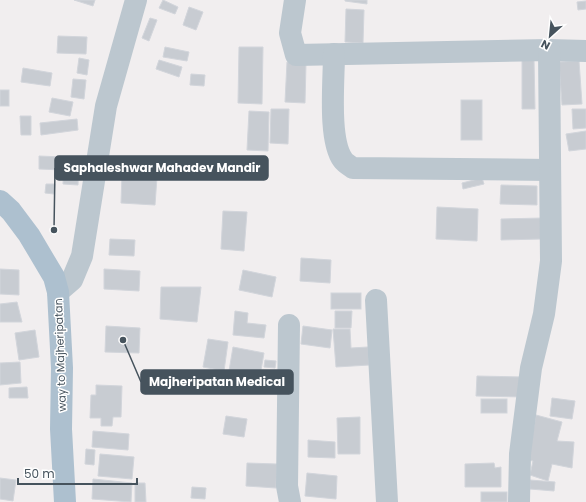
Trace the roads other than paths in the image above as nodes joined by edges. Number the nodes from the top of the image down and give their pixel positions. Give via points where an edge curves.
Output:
1 (136, 0) edge
2 (295, 0) edge
3 (549, 50) junction
4 (586, 51) edge
5 (334, 54) junction
6 (550, 170) junction
7 (0, 201) edge
8 (58, 292) junction
9 (376, 300) dead end
10 (289, 325) dead end
11 (65, 502) edge
12 (290, 502) edge
13 (387, 502) edge
14 (519, 502) edge

1 - 8 street via 106,106 82,256 72,280
2 - 5 street via 290,33 296,55
3 - 4 street
3 - 5 street
3 - 6 street
5 - 6 street via 336,146 344,161 353,168
6 - 14 street via 551,261 544,314 531,368 520,454
7 - 8 main road, way to Majheripatan via 29,234 54,277
8 - 11 main road, way to Majheripatan
9 - 13 street
10 - 12 street via 287,486

